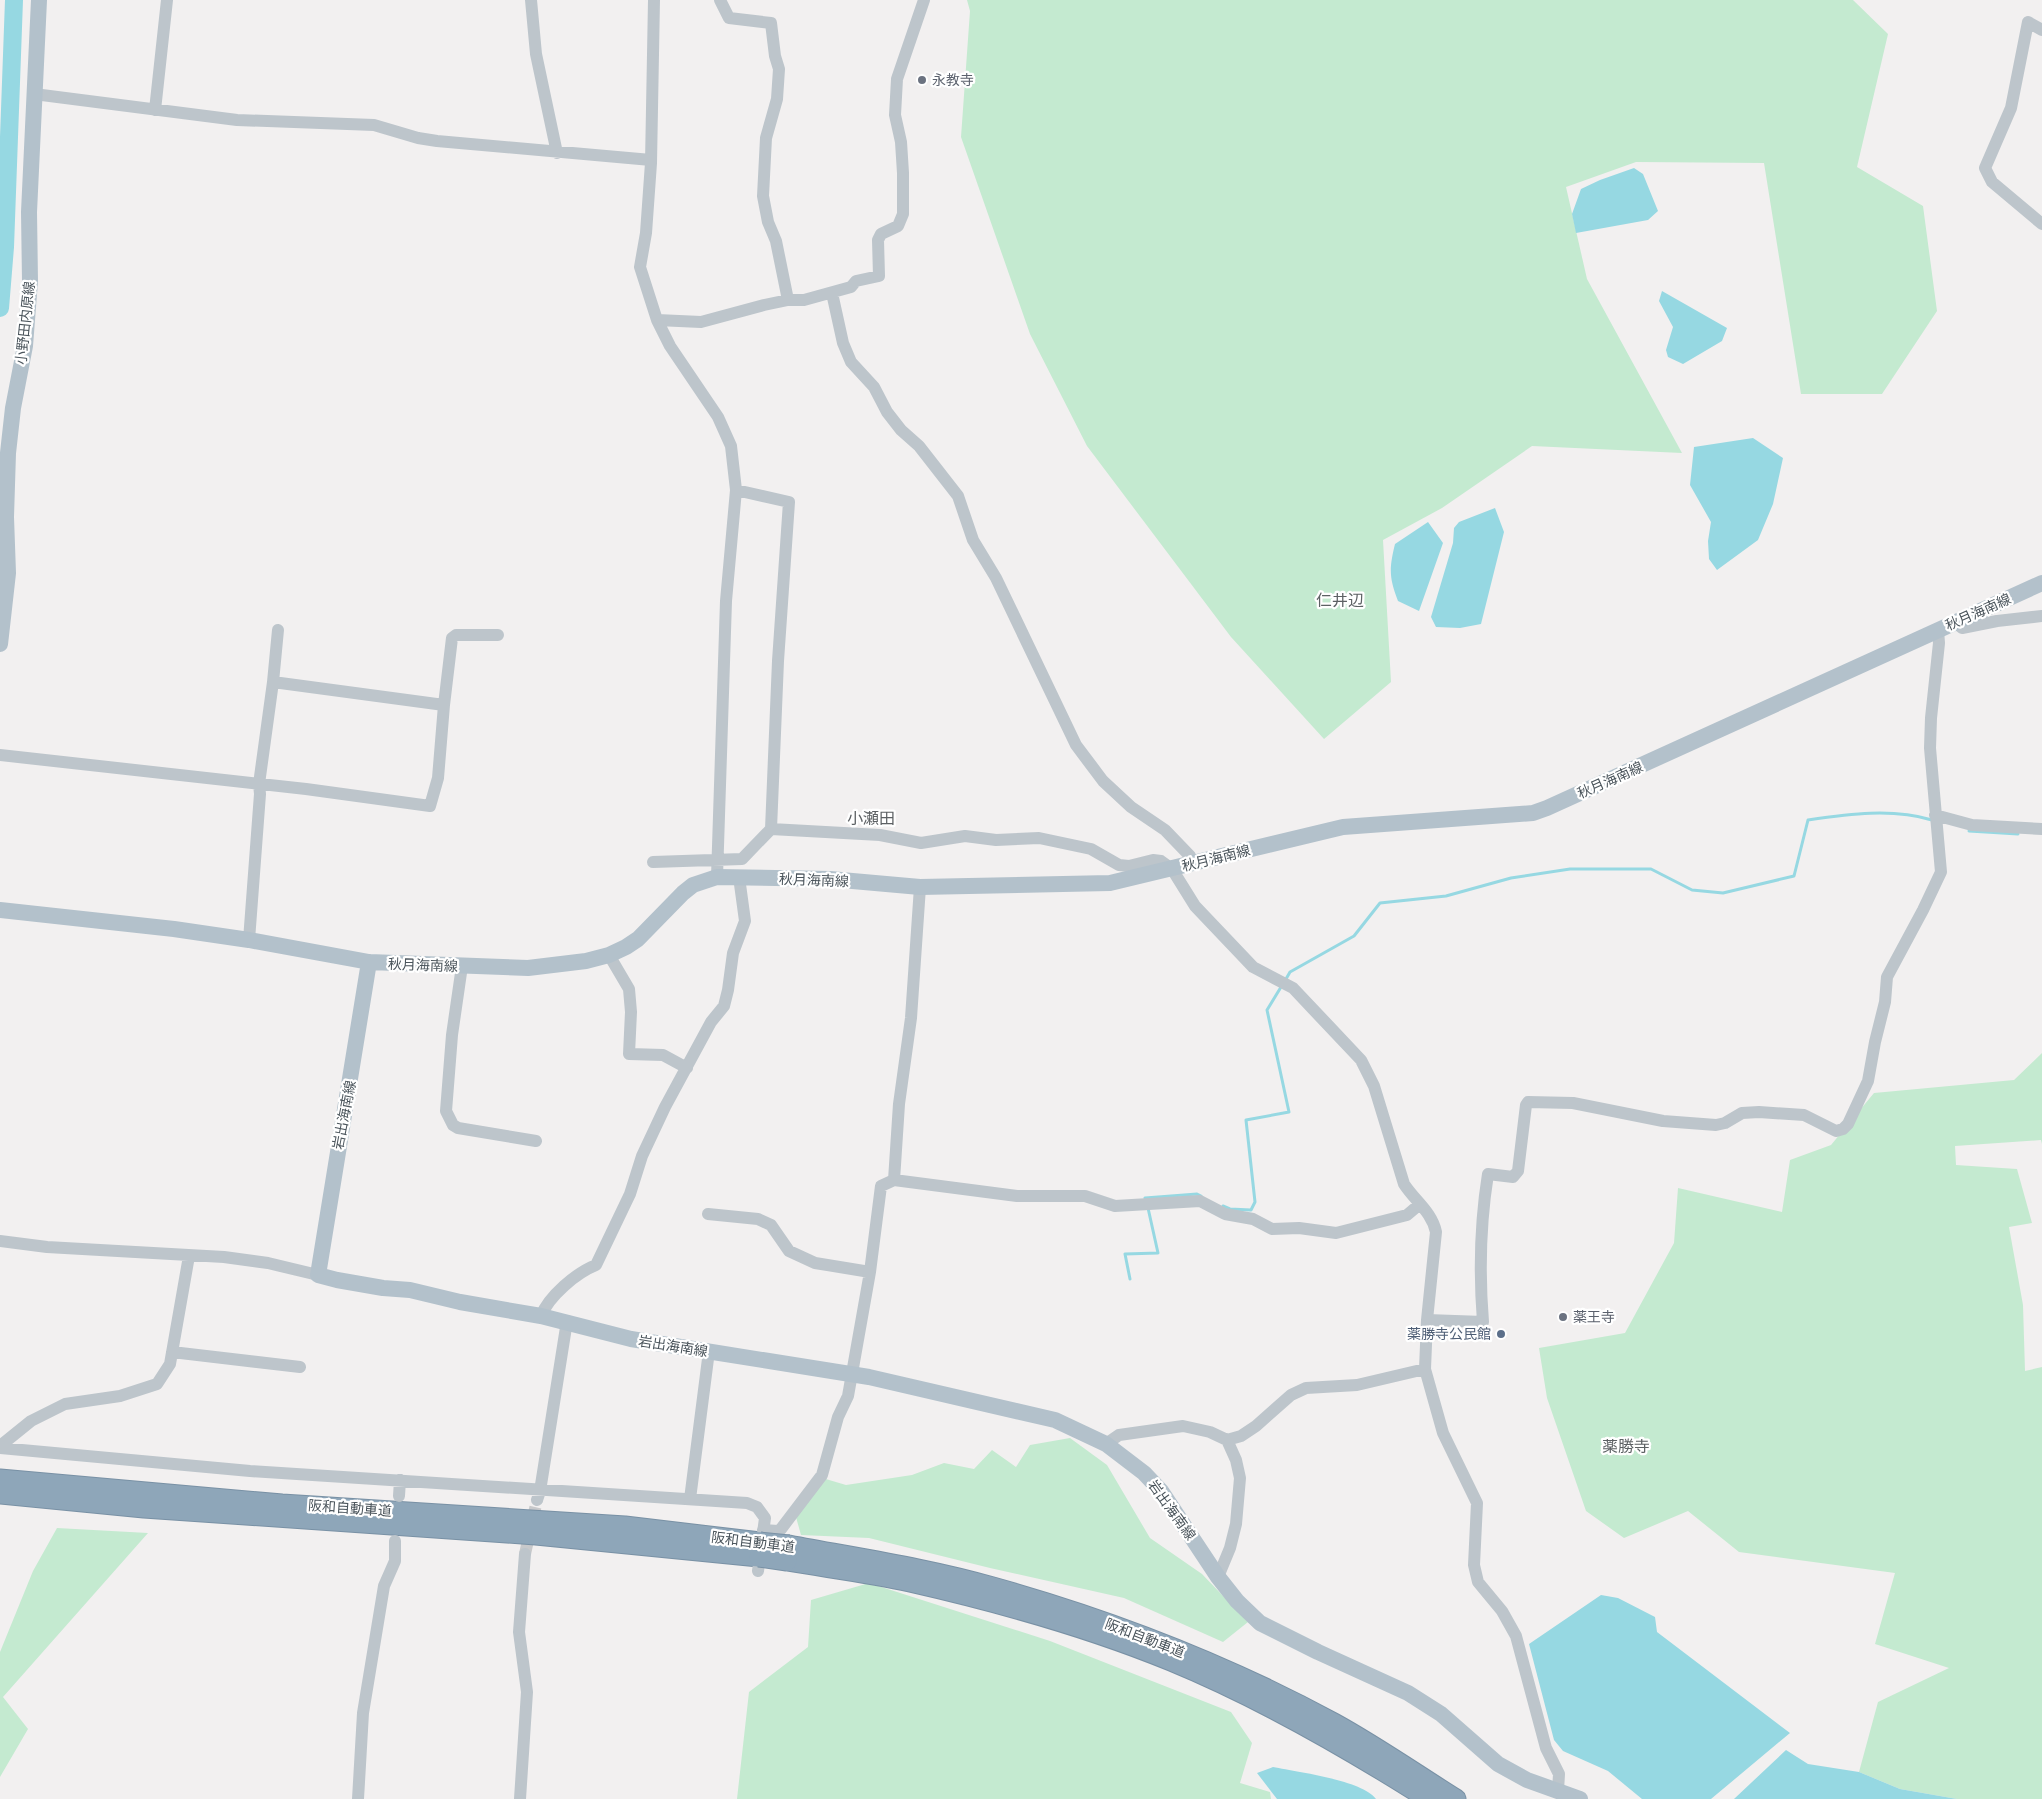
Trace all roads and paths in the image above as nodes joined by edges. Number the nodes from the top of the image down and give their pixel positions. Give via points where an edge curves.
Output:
1 (39, 0) edge
2 (167, 0) edge
3 (531, 0) edge
4 (654, 0) edge
5 (720, 0) edge
6 (924, 0) edge
7 (2042, 30) edge
8 (34, 94) junction
9 (155, 110) junction
10 (557, 153) junction
11 (651, 160) junction
12 (2042, 224) edge
13 (832, 293) junction
14 (788, 300) junction
15 (657, 320) junction
16 (736, 490) junction
17 (2042, 583) edge
18 (2042, 616) edge
19 (1955, 622) junction
20 (278, 630) dead end
21 (1938, 630) junction
22 (498, 635) dead end
23 (0, 644) edge
24 (273, 682) junction
25 (444, 705) junction
26 (0, 754) edge
27 (259, 784) junction
28 (1935, 815) junction
29 (771, 829) junction
30 (2042, 829) edge
31 (718, 860) junction
32 (653, 862) dead end
33 (1193, 864) junction
34 (1172, 869) junction
35 (717, 877) junction
36 (739, 877) junction
37 (920, 887) junction
38 (0, 910) edge
39 (249, 940) junction
40 (609, 955) junction
41 (369, 962) junction
42 (462, 966) junction
43 (686, 1068) junction
44 (536, 1141) dead end
45 (894, 1180) junction
46 (1420, 1204) junction
47 (708, 1214) dead end
48 (0, 1241) edge
49 (189, 1256) junction
50 (870, 1272) junction
51 (318, 1275) junction
52 (541, 1316) junction
53 (1427, 1320) junction
54 (567, 1321) junction
55 (172, 1352) junction
56 (709, 1352) junction
57 (300, 1367) dead end
58 (1424, 1369) junction
59 (852, 1375) junction
60 (1227, 1440) junction
61 (1106, 1444) junction
62 (0, 1447) edge
63 (0, 1479) edge
64 (400, 1480) junction
65 (0, 1494) edge
66 (539, 1495) junction
67 (399, 1496) dead end
68 (690, 1499) junction
69 (395, 1541) dead end
70 (760, 1550) junction
71 (788, 1553) junction
72 (525, 1554) tunnel mouth
73 (1218, 1578) junction
74 (1558, 1791) junction
75 (358, 1799) edge
76 (520, 1799) edge
77 (1428, 1799) edge
78 (1456, 1799) edge
79 (1580, 1799) edge

1 - 8 main road, 小野田内原線
2 - 9 street
3 - 10 street via 536,54
4 - 11 street
5 - 14 street via 729,18 771,23 774,56 779,69 777,99 766,138 763,196
6 - 13 street via 897,79 895,115 901,142 903,214 898,226 881,234 878,240 879,276 856,281 851,287
7 - 12 street via 2028,22 2012,108 1985,168 1992,182
8 - 9 street
8 - 23 main road, 小野田内原線 via 30,281 25,346 8,453 8,573
9 - 10 street via 237,120 374,125 431,140
10 - 11 street
11 - 15 street via 640,267
13 - 14 street via 804,300
13 - 33 street via 842,343 851,362 874,387 901,430 919,446 958,496 973,540 996,578 1076,744 1103,781 1131,808 1165,830 1190,856
14 - 15 street via 700,322
15 - 16 street via 670,346 718,417 731,446
16 - 29 street via 789,502
16 - 31 street via 726,601
17 - 19 main road, 秋月海南線
18 - 19 street via 1962,628
19 - 21 main road, 秋月海南線
20 - 24 street
21 - 28 street via 1931,718
21 - 33 main road, 秋月海南線 via 1533,813 1344,827
22 - 25 street via 456,635 452,638
24 - 25 street
24 - 27 street
25 - 27 street via 438,778 430,806
26 - 27 street
27 - 39 street
28 - 30 street via 1972,825
28 - 53 street via 1941,872 1887,977 1885,1002 1868,1081 1843,1129 1836,1131 1804,1115 1742,1113 1716,1125 1663,1120 1573,1103 1528,1102 1518,1171 1513,1177 1488,1174 1480,1238 1482,1322
29 - 31 street via 742,859
29 - 34 street via 880,835 922,843 965,836 996,840 1038,838 1091,849 1118,866 1153,860 1161,861
31 - 32 street
31 - 35 street
33 - 34 main road, 秋月海南線
34 - 37 main road, 秋月海南線 via 1110,883
34 - 46 street via 1195,906 1252,967 1293,988 1360,1060 1374,1086 1404,1184
35 - 36 main road, 秋月海南線
35 - 40 main road, 秋月海南線 via 693,885 638,939
36 - 37 main road, 秋月海南線
36 - 43 street via 745,921 733,953 724,1006 711,1022
37 - 45 street via 911,1018 899,1104
38 - 39 main road
39 - 41 main road
40 - 42 main road, 秋月海南線 via 528,968
40 - 43 street via 629,989 629,1054 663,1055
41 - 42 main road, 秋月海南線
41 - 51 main road, 岩出海南線
42 - 44 street via 446,1111 458,1128
43 - 52 street via 642,1156 630,1194 596,1265 572,1279
45 - 46 street via 1017,1196 1085,1196 1115,1206 1200,1201 1225,1214 1252,1218 1272,1229 1299,1228 1336,1233 1407,1215
45 - 50 street via 881,1186
46 - 53 street via 1434,1220 1436,1232
47 - 50 street via 758,1219 771,1225 789,1251 815,1263
48 - 49 street
49 - 51 street via 268,1263
49 - 55 street
50 - 59 street
51 - 52 main road, 岩出海南線
52 - 54 main road, 岩出海南線
53 - 58 street
54 - 56 main road, 岩出海南線 via 631,1339
54 - 66 street
55 - 57 street
55 - 62 street via 170,1364 158,1384 120,1396 65,1404 31,1421
56 - 59 main road, 岩出海南線
56 - 68 street
58 - 60 street via 1357,1385 1306,1388 1291,1395 1249,1431
58 - 74 street via 1443,1433 1477,1503 1474,1565 1478,1582 1502,1611 1516,1636 1546,1748 1559,1774
59 - 61 main road, 岩出海南線 via 1055,1420
59 - 70 street via 822,1475 781,1529
60 - 61 street via 1183,1426 1119,1435
60 - 73 street via 1240,1478 1236,1524
61 - 73 main road, 岩出海南線 via 1144,1473 1161,1491
62 - 64 street via 250,1471
63 - 70 highway, 阪和自動車道 via 282,1504 625,1526
64 - 66 street via 533,1488
64 - 67 street
65 - 70 highway, 阪和自動車道 via 144,1508
66 - 68 street
68 - 70 street via 746,1503 757,1507 765,1518
69 - 75 street via 394,1562 384,1586 363,1713
70 - 71 highway, 阪和自動車道, bridge
71 - 77 highway, 阪和自動車道 via 980,1600 1086,1630 1171,1661 1271,1707
71 - 78 highway, 阪和自動車道 via 926,1571 993,1586 1091,1617 1244,1678 1334,1724
72 - 76 street via 519,1632 527,1692
73 - 74 main road, 岩出海南線 via 1260,1623 1408,1693 1441,1714 1498,1764 1527,1780
74 - 79 main road, 岩出海南線

